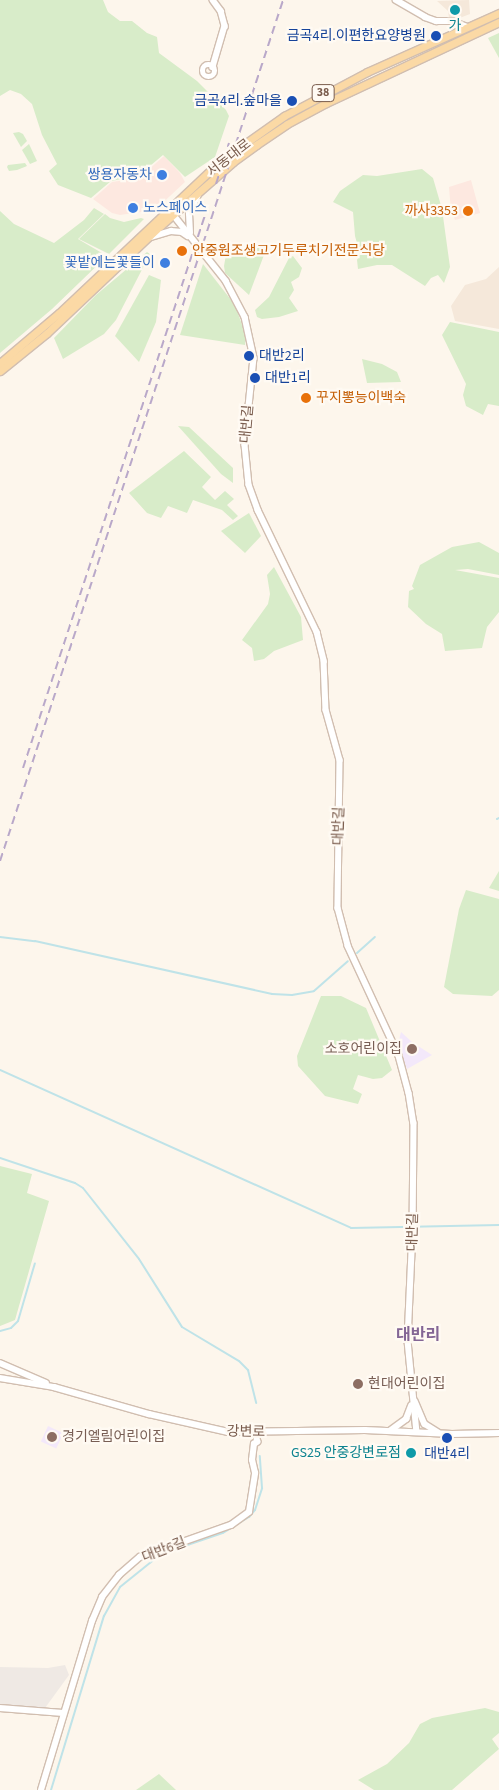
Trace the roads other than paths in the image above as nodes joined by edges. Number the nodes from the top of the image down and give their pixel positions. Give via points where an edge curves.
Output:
1 (213, 0) edge
2 (396, 0) edge
3 (499, 13) edge
4 (499, 22) edge
5 (468, 27) junction
6 (213, 67) dead end
7 (201, 190) junction
8 (170, 213) junction
9 (189, 236) junction
10 (148, 238) junction
11 (0, 363) edge
12 (0, 371) edge
13 (0, 1363) edge
14 (0, 1378) edge
15 (54, 1387) junction
16 (413, 1398) junction
17 (388, 1431) junction
18 (418, 1432) junction
19 (256, 1433) junction
20 (440, 1433) junction
21 (499, 1433) edge
22 (0, 1708) edge
23 (64, 1713) junction
24 (41, 1790) edge

1 - 6 street via 221,11 225,26
2 - 5 street via 425,17
3 - 5 main road, 서동대로 / 38
4 - 7 main road, 서동대로 / 38 via 287,124 233,162
5 - 8 main road, 서동대로 / 38 via 366,72 284,116 219,162
7 - 8 main road, 서동대로 / 38
7 - 9 street via 189,214
8 - 9 street, 대반길
8 - 10 main road, 서동대로 / 38
8 - 11 main road, 서동대로 / 38
9 - 10 street via 172,231
9 - 16 street, 대반길 via 203,257 226,281 245,316 253,349 245,445 249,485 317,632 324,661 326,710 340,760 338,908 348,946 399,1056 409,1093 414,1123 408,1341
10 - 12 main road, 서동대로 / 38 via 47,333
13 - 15 street
14 - 15 street, 강변로
15 - 19 street, 강변로 via 210,1430
16 - 17 street via 408,1415 401,1424
16 - 18 street, 대반길
16 - 20 street via 425,1424
17 - 18 street, 강변로
17 - 19 street, 강변로
18 - 20 street, 강변로
19 - 23 street, 대반6길 via 252,1460 255,1473 249,1512 211,1533 148,1553 119,1575 102,1597
20 - 21 street, 강변로
22 - 23 street
23 - 24 street

